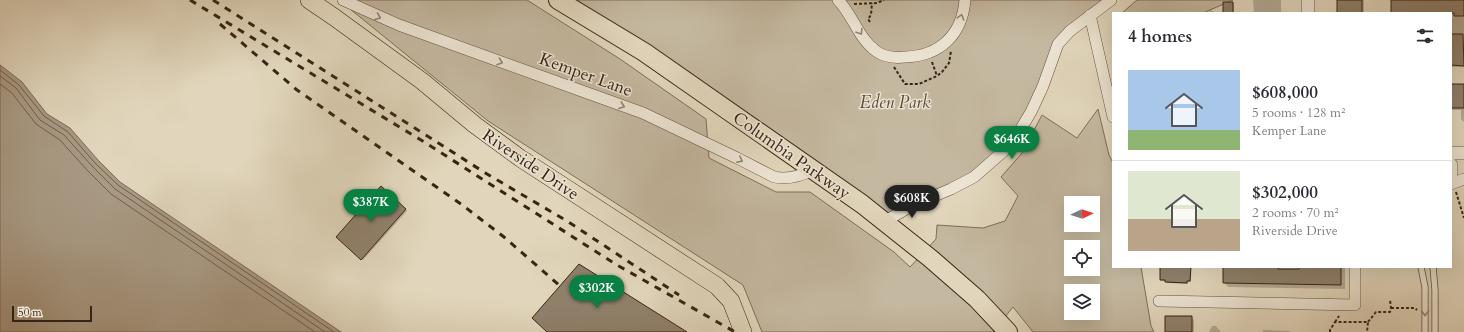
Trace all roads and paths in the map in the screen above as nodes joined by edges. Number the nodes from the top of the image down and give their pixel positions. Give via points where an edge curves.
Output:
1 (309, 0) edge
2 (343, 0) edge
3 (558, 0) edge
4 (884, 0) edge
5 (965, 0) edge
6 (1111, 0) edge
7 (1308, 0) edge
8 (841, 3) edge
9 (872, 3) junction
10 (1308, 12) edge
11 (1090, 15) junction
12 (870, 22) dead end
13 (950, 39) junction
14 (928, 53) junction
15 (890, 56) junction
16 (937, 76) junction
17 (1112, 113) edge
18 (1452, 153) edge
19 (1464, 154) edge
20 (813, 170) junction
21 (1464, 179) edge
22 (1453, 187) edge
23 (1464, 218) edge
24 (884, 222) junction
25 (1355, 268) edge
26 (1421, 268) edge
27 (1432, 268) edge
28 (1390, 300) dead end
29 (1425, 300) junction
30 (1435, 300) junction
31 (1159, 301) dead end
32 (1391, 308) junction
33 (1420, 314) dead end
34 (1339, 316) dead end
35 (1335, 322) junction
36 (1368, 322) junction
37 (743, 332) edge
38 (1008, 332) edge
39 (1330, 332) edge
40 (1367, 332) edge
41 (1425, 332) edge
42 (1435, 332) edge

1 - 37 main road, Riverside Drive via 422,81 475,126 520,158 717,286 731,301
2 -> 20 street, Kemper Lane via 399,25 643,113 774,177 781,179 801,176
3 - 20 highway, Columbia Parkway via 644,52
4 - 9 path
13 -> 5 street via 961,20
6 - 11 street
7 - 10 street
8 - 9 path
8 -> 15 street via 867,44 878,52
9 - 12 path via 868,19
11 - 17 street
11 - 24 street via 1058,44 1043,86 1013,142 974,177 911,206
13 - 14 street
13 - 16 path via 950,63
14 - 15 street via 912,57
14 - 16 path
15 - 16 path via 894,69 905,84 919,84
18 - 19 street
20 - 24 highway, Columbia Parkway
21 - 22 street
22 - 23 path
24 - 38 highway, Columbia Parkway via 977,299
25 - 31 street via 1355,305
26 - 29 lane
27 - 30 lane
28 - 32 path
29 - 30 lane
29 -> 41 lane
30 - 42 lane
32 - 33 path via 1415,308
32 - 36 path via 1388,313 1376,312
34 - 35 path
35 - 36 path
35 - 39 path
36 - 40 path

